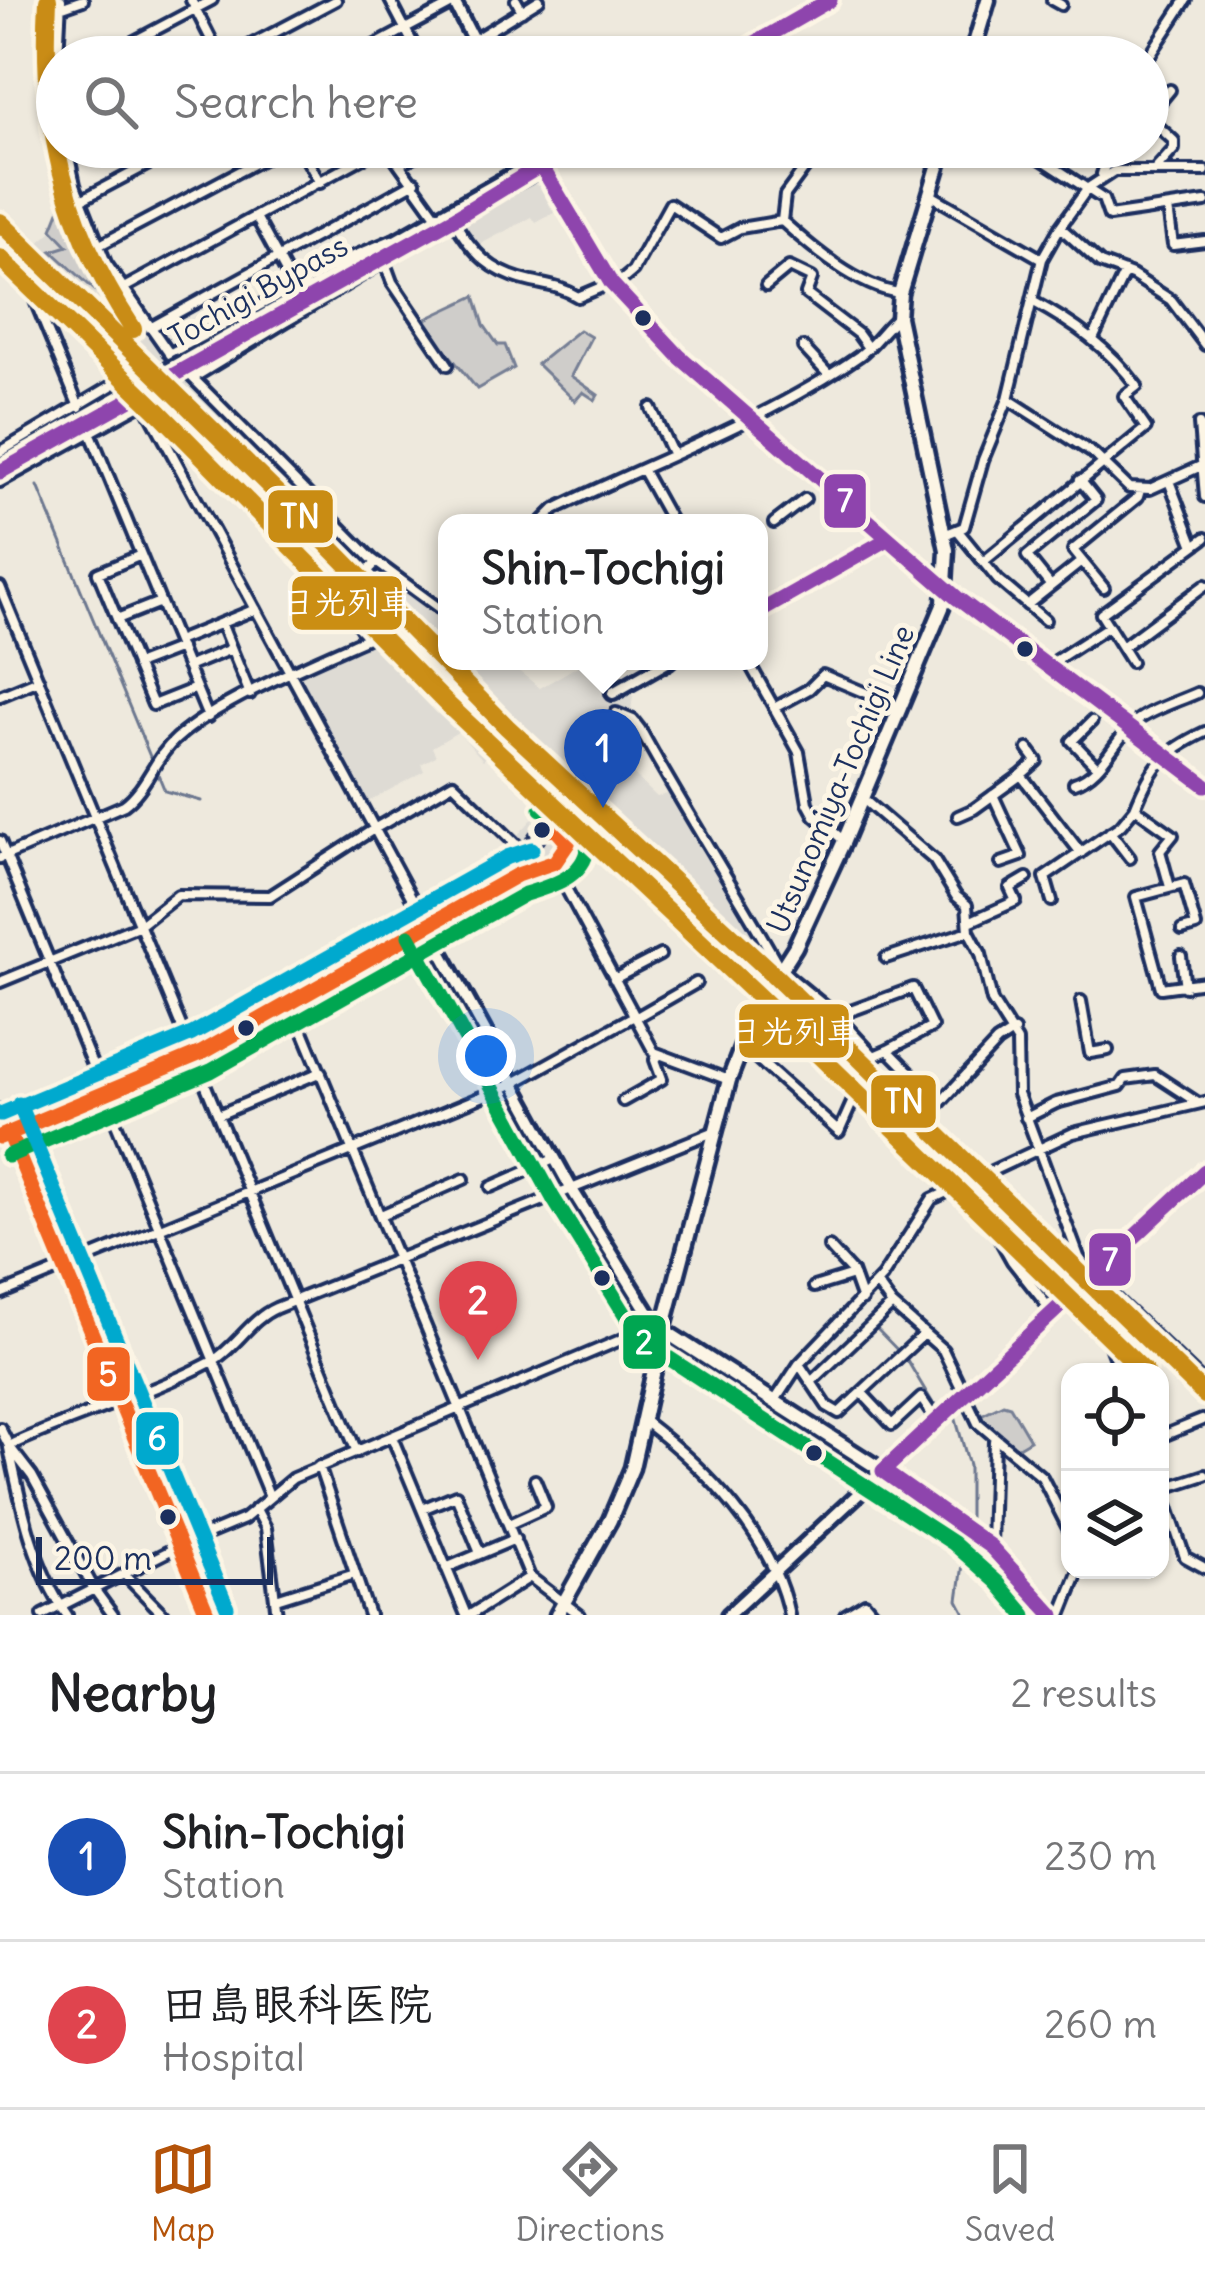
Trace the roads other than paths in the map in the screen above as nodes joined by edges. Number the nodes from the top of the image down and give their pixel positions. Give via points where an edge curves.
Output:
1 (83, 0) edge
2 (212, 0) edge
3 (336, 0) edge
4 (390, 0) edge
5 (516, 0) edge
6 (539, 0) edge
7 (830, 0) edge
8 (988, 0) edge
9 (1169, 0) edge
10 (453, 1) edge
11 (1184, 3) edge
12 (61, 4) edge
13 (193, 4) edge
14 (522, 11) junction
15 (406, 29) junction
16 (59, 36) edge
17 (139, 36) edge
18 (212, 36) edge
19 (265, 36) edge
20 (393, 36) edge
21 (410, 36) edge
22 (472, 36) edge
23 (481, 36) edge
24 (767, 36) edge
25 (977, 36) edge
26 (1162, 36) edge
27 (73, 168) edge
28 (141, 168) edge
29 (245, 168) edge
30 (312, 168) edge
31 (347, 168) edge
32 (406, 168) edge
33 (524, 168) edge
34 (536, 168) edge
35 (542, 168) edge
36 (806, 168) edge
37 (937, 168) edge
38 (1056, 168) edge
39 (1104, 168) edge
40 (1157, 168) edge
41 (1154, 171) junction
42 (1205, 171) edge
43 (1102, 176) junction
44 (416, 182) junction
45 (320, 183) junction
46 (1088, 188) junction
47 (929, 194) junction
48 (81, 200) junction
49 (1205, 202) edge
50 (1168, 208) junction
51 (256, 217) junction
52 (437, 217) junction
53 (453, 219) junction
54 (782, 221) junction
55 (1060, 227) junction
56 (0, 241) edge
57 (405, 241) junction
58 (1205, 241) edge
59 (98, 246) junction
60 (11, 252) junction
61 (0, 256) edge
62 (279, 259) junction
63 (1042, 259) junction
64 (385, 263) junction
65 (1125, 272) junction
66 (613, 285) junction
67 (766, 286) dead end
68 (295, 287) junction
69 (122, 289) junction
70 (900, 293) junction
71 (1032, 301) junction
72 (898, 317) junction
73 (151, 328) junction
74 (1093, 339) junction
75 (1205, 345) edge
76 (802, 347) dead end
77 (868, 348) junction
78 (169, 354) junction
79 (448, 365) dead end
80 (187, 369) junction
81 (827, 374) junction
82 (143, 393) junction
83 (1008, 399) junction
84 (79, 407) junction
85 (650, 408) dead end
86 (750, 418) junction
87 (1199, 424) dead end
88 (91, 434) junction
89 (0, 452) edge
90 (672, 453) junction
91 (1203, 460) edge
92 (1102, 462) junction
93 (0, 468) edge
94 (642, 469) junction
95 (1080, 481) junction
96 (1168, 481) junction
97 (0, 482) edge
98 (1139, 490) junction
99 (1205, 497) edge
100 (805, 500) dead end
101 (549, 514) edge
102 (667, 514) edge
103 (774, 523) dead end
104 (952, 533) junction
105 (1205, 538) edge
106 (888, 539) junction
107 (1194, 547) junction
108 (141, 555) junction
109 (983, 562) junction
110 (1081, 562) junction
111 (376, 563) junction
112 (1205, 585) edge
113 (1051, 586) junction
114 (0, 587) edge
115 (945, 588) junction
116 (1104, 588) dead end
117 (160, 602) junction
118 (1027, 605) junction
119 (437, 607) edge
120 (768, 607) edge
121 (256, 609) junction
122 (117, 619) junction
123 (1045, 620) dead end
124 (221, 623) junction
125 (1109, 626) junction
126 (178, 645) junction
127 (1122, 647) junction
128 (231, 649) junction
129 (1131, 662) dead end
130 (136, 665) junction
131 (188, 667) junction
132 (1047, 667) junction
133 (602, 670) edge
134 (653, 670) edge
135 (753, 670) edge
136 (291, 673) junction
137 (604, 676) dead end
138 (39, 680) junction
139 (196, 688) junction
140 (613, 693) dead end
141 (1196, 694) dead end
142 (250, 695) junction
143 (0, 696) edge
144 (774, 707) junction
145 (899, 707) junction
146 (616, 713) dead end
147 (208, 717) junction
148 (1092, 721) dead end
149 (1130, 728) junction
150 (1205, 732) edge
151 (1028, 749) dead end
152 (1165, 754) junction
153 (1097, 767) junction
154 (1021, 775) junction
155 (1074, 783) dead end
156 (1205, 784) edge
157 (993, 795) junction
158 (861, 797) junction
159 (1135, 808) junction
160 (958, 816) dead end
161 (96, 818) junction
162 (374, 829) junction
163 (1111, 832) junction
164 (0, 841) edge
165 (515, 841) junction
166 (533, 841) junction
167 (844, 841) junction
168 (1081, 853) junction
169 (3, 856) edge
170 (1130, 858) dead end
171 (530, 859) junction
172 (559, 860) junction
173 (1001, 863) dead end
174 (541, 867) junction
175 (517, 875) junction
176 (1027, 878) dead end
177 (561, 879) junction
178 (1170, 887) junction
179 (1052, 901) dead end
180 (140, 926) junction
181 (427, 926) junction
182 (969, 926) junction
183 (1182, 930) dead end
184 (660, 955) dead end
185 (1181, 956) dead end
186 (886, 958) dead end
187 (50, 962) junction
188 (781, 970) junction
189 (614, 979) junction
190 (0, 982) edge
191 (1205, 982) edge
192 (696, 983) dead end
193 (1185, 986) junction
194 (1081, 1001) dead end
195 (291, 1002) junction
196 (758, 1005) junction
197 (837, 1016) junction
198 (634, 1017) junction
199 (1014, 1031) junction
200 (741, 1046) junction
201 (888, 1050) junction
202 (1108, 1050) dead end
203 (194, 1056) junction
204 (658, 1056) junction
205 (321, 1072) junction
206 (729, 1079) junction
207 (513, 1084) junction
208 (104, 1094) junction
209 (623, 1101) dead end
210 (1202, 1103) edge
211 (0, 1112) edge
212 (218, 1114) junction
213 (1026, 1118) junction
214 (714, 1132) junction
215 (4, 1135) edge
216 (1035, 1148) junction
217 (354, 1150) junction
218 (554, 1159) junction
219 (1205, 1171) edge
220 (464, 1179) dead end
221 (967, 1181) junction
222 (491, 1187) dead end
223 (571, 1188) junction
224 (250, 1192) junction
225 (381, 1215) junction
226 (161, 1229) junction
227 (829, 1247) dead end
228 (400, 1260) junction
229 (64, 1268) junction
230 (853, 1275) junction
231 (1087, 1282) junction
232 (877, 1284) junction
233 (814, 1287) dead end
234 (0, 1294) edge
235 (862, 1300) junction
236 (296, 1301) junction
237 (892, 1305) junction
238 (1053, 1313) junction
239 (659, 1328) junction
240 (924, 1334) junction
241 (216, 1359) junction
242 (1117, 1363) edge
243 (799, 1364) junction
244 (811, 1382) junction
245 (1205, 1384) edge
246 (861, 1392) junction
247 (120, 1402) junction
248 (773, 1402) junction
249 (955, 1404) junction
250 (461, 1409) junction
251 (1181, 1411) dead end
252 (1202, 1420) dead end
253 (644, 1421) junction
254 (937, 1421) junction
255 (1188, 1426) junction
256 (0, 1427) edge
257 (1169, 1433) edge
258 (392, 1437) junction
259 (994, 1441) junction
260 (4, 1449) edge
261 (357, 1452) junction
262 (319, 1466) junction
263 (883, 1471) junction
264 (1205, 1474) edge
265 (535, 1480) dead end
266 (1169, 1484) edge
267 (269, 1495) junction
268 (256, 1509) junction
269 (422, 1509) junction
270 (1169, 1510) edge
271 (1061, 1514) edge
272 (508, 1524) junction
273 (515, 1539) junction
274 (179, 1546) junction
275 (991, 1547) junction
276 (480, 1553) junction
277 (446, 1568) junction
278 (1205, 1568) edge
279 (773, 1571) junction
280 (124, 1574) junction
281 (355, 1574) junction
282 (530, 1577) junction
283 (1075, 1579) edge
284 (94, 1589) junction
285 (276, 1599) junction
286 (64, 1610) edge
287 (560, 1610) edge
288 (43, 1615) edge
289 (113, 1615) edge
290 (164, 1615) edge
291 (208, 1615) edge
292 (277, 1615) edge
293 (369, 1615) edge
294 (468, 1615) edge
295 (580, 1615) edge
296 (728, 1615) edge
297 (789, 1615) edge
298 (844, 1615) edge
299 (875, 1615) edge
300 (1057, 1615) edge

1 - 12 street
2 - 13 street
3 - 19 street
4 - 15 street
5 - 14 street
6 - 14 street
7 - 24 street
8 - 25 main road
9 - 11 street
10 - 15 street
10 - 22 street
11 - 26 street
12 - 16 street
13 - 17 street
13 - 18 street
14 - 23 street
15 - 20 street
15 - 21 street
27 - 48 street
28 - 48 street
29 - 59 street
30 - 45 street
31 - 45 street
32 - 44 street
33 - 52 street, Tochigi Bypass
34 - 53 street, Tochigi Bypass
35 - 66 street
36 - 54 street via 785,195
37 - 47 main road, Utsunomiya-Tochigi Line
38 - 46 street
39 - 43 street
40 - 41 street
41 - 42 street
41 - 43 street
43 - 46 street
44 - 52 street
44 - 62 street
45 - 51 street
46 - 50 street via 1109,216
46 - 55 street
47 - 63 street
47 - 70 main road, Utsunomiya-Tochigi Line
48 - 59 street
49 - 50 street
50 - 58 street via 1173,244
51 - 62 street
51 - 69 street
52 - 57 street, Tochigi Bypass
53 - 57 street, Tochigi Bypass
53 - 66 street via 474,255 528,282 578,297
54 - 66 street via 722,238 670,204 633,271
54 - 70 street via 855,275
55 - 63 street
55 - 65 street via 1100,263
56 - 60 street
57 - 64 street
57 - 68 street via 376,244
57 - 80 street, Tochigi Bypass
59 - 69 street
60 - 61 street
60 - 84 street
62 - 68 street
62 - 73 street
63 - 71 street
64 - 79 street
64 - 80 street
65 - 74 street
65 - 75 street via 1171,300
66 - 86 street
67 - 77 street via 789,267 812,278 806,294
68 - 78 street
69 - 73 street
70 - 72 main road, Utsunomiya-Tochigi Line
71 - 74 street
71 - 83 street
72 - 77 street
72 - 104 main road, Utsunomiya-Tochigi Line
73 - 78 street
74 - 92 street via 1137,386 1124,396 1147,428
76 - 81 street
77 - 81 street
78 - 80 street
80 - 82 street, Tochigi Bypass, bridge
80 - 111 street
81 - 86 street
82 - 84 street via 155,396 135,374
82 - 88 street
82 - 93 street, Tochigi Bypass
82 - 121 street
83 - 92 street
83 - 104 street via 964,527
84 - 89 street
85 - 90 street
86 - 90 street
86 - 106 street
87 - 91 street
88 - 97 street
88 - 108 street
90 - 94 street
91 - 96 street
91 - 99 street
92 - 95 street
92 - 98 street
94 - 101 street
94 - 102 street
95 - 109 street
95 - 113 street via 1096,500 1027,556
96 - 98 street
96 - 107 street
98 - 110 street via 1072,550
100 - 103 street
104 - 109 street
104 - 115 main road, Utsunomiya-Tochigi Line
105 - 107 street
106 - 115 street
106 - 120 street
107 - 125 street via 1101,614
108 - 117 street
108 - 122 street via 98,573
109 - 118 street
110 - 113 street
110 - 116 street
111 - 119 street
111 - 136 street via 341,596 367,638
112 - 127 street
113 - 118 street
114 - 138 street
115 - 132 street
115 - 145 main road, Utsunomiya-Tochigi Line
117 - 122 street
117 - 126 street
118 - 123 street
121 - 124 street
121 - 136 street
122 - 130 street
124 - 126 street
124 - 128 street
125 - 127 street
125 - 132 street
126 - 130 street
126 - 131 street
127 - 129 street
128 - 131 street
128 - 142 street
130 - 139 street via 153,705
131 - 139 street
132 - 149 street
133 - 137 street
134 - 140 street
135 - 144 street
136 - 142 street
136 - 162 street
138 - 143 street
138 - 161 street
139 - 147 street
141 - 149 street
142 - 147 street
144 - 145 street via 823,675
144 - 167 street via 799,752 815,816
145 - 158 main road, Utsunomiya-Tochigi Line
146 - 188 street via 640,729
147 - 161 street via 168,746 130,802
148 - 153 street via 1072,741
149 - 152 street
149 - 153 street
150 - 152 street
151 - 154 street via 1037,760
152 - 156 street
152 - 159 street
153 - 155 street
154 - 157 street
154 - 168 street
157 - 160 street
157 - 173 street via 1022,856
158 - 167 main road, Utsunomiya-Tochigi Line
158 - 182 street via 934,860 967,905
159 - 163 street
159 - 178 street via 1173,835 1160,851
161 - 169 street
161 - 180 street
162 - 165 street via 453,783
162 - 180 street via 270,896 178,895
162 - 181 street
163 - 168 street
163 - 170 street
164 - 169 street
165 - 166 street
165 - 171 street
166 - 171 street
166 - 172 street via 556,829 568,843
167 - 188 main road, Utsunomiya-Tochigi Line
168 - 179 street via 1045,877
169 - 187 street
171 - 175 street
172 - 174 street
172 - 177 street
174 - 175 street
174 - 177 street
175 - 181 street
176 - 182 street via 1010,888 1016,901
177 - 189 street
178 - 183 street via 1184,884 1196,926
178 - 193 street via 1136,897 1161,988
180 - 187 street
180 - 203 street
181 - 195 street
181 - 207 street
182 - 186 street
182 - 199 street via 992,1001
184 - 189 street
185 - 193 street
187 - 190 street
187 - 208 street
188 - 196 main road, Utsunomiya-Tochigi Line
188 - 197 street
189 - 198 street
191 - 193 street
192 - 198 street
194 - 202 street via 1090,1053
195 - 203 street
195 - 205 street
196 - 200 main road, Utsunomiya-Tochigi Line
196 - 200 street via 856,1096 839,1132
197 - 201 street via 874,1056
197 - 201 street via 913,988 932,1027
198 - 204 street
198 - 207 street
199 - 201 street via 940,1103
199 - 213 street
200 - 206 main road, Utsunomiya-Tochigi Line
203 - 208 street
203 - 212 street
204 - 206 street
204 - 209 street via 662,1079
205 - 212 street
205 - 217 street
206 - 214 main road, Utsunomiya-Tochigi Line
207 - 217 street
207 - 218 street
208 - 215 street
208 - 226 street
210 - 213 street via 1156,1075
210 - 216 street
211 - 215 main road
212 - 224 street
213 - 216 street
214 - 223 street
214 - 239 main road, Utsunomiya-Tochigi Line
215 - 229 main road
216 - 221 street
216 - 231 street
217 - 224 street
217 - 225 street
218 - 222 street
218 - 223 street
219 - 231 main road
220 - 225 street
221 - 232 street via 932,1199
221 - 238 street
223 - 228 street
223 - 239 street
224 - 226 street
224 - 236 street
225 - 228 street
226 - 229 street
226 - 241 street
227 - 230 street
228 - 236 street
228 - 250 street
229 - 234 street
229 - 247 main road
230 - 233 street
230 - 235 street
231 - 238 main road
231 - 242 street
231 - 245 street
232 - 235 street
232 - 237 street
235 - 243 street
236 - 241 street via 262,1314
236 - 261 street
237 - 240 street
237 - 244 street
238 - 249 main road
239 - 248 main road
239 - 250 street
239 - 253 main road, Utsunomiya-Tochigi Line
240 - 246 street
240 - 249 street via 943,1350
241 - 247 street
241 - 267 street
243 - 244 street
243 - 248 street
244 - 246 street via 839,1413
246 - 254 street via 892,1425 921,1398
247 - 260 street
247 - 274 main road
248 - 263 main road
249 - 254 main road
249 - 259 street
250 - 258 street
250 - 272 street
251 - 255 street
252 - 255 street
253 - 279 street via 735,1506
253 - 287 main road, Utsunomiya-Tochigi Line via 625,1490
254 - 263 main road
255 - 257 street
256 - 260 street
258 - 261 street
258 - 269 street
259 - 271 street via 1042,1477
259 - 275 street
260 - 284 street via 32,1476
260 - 286 street via 34,1556
261 - 262 street
262 - 267 street
262 - 281 street
263 - 275 street
263 - 279 street
264 - 266 street
265 - 272 street via 546,1508
267 - 268 street
268 - 274 street
268 - 285 street
269 - 276 street via 456,1495
269 - 277 street
270 - 278 street via 1185,1557
272 - 273 street
273 - 276 street
273 - 282 street
274 - 280 street
274 - 291 main road
275 - 300 street
276 - 277 street
277 - 294 street
279 - 296 street
279 - 297 street
280 - 284 street
280 - 290 street
281 - 285 street
281 - 293 street
282 - 287 street
282 - 294 street
283 - 300 street
284 - 286 street
284 - 289 street
285 - 292 street
286 - 288 street
287 - 295 street
298 - 299 street via 865,1603

